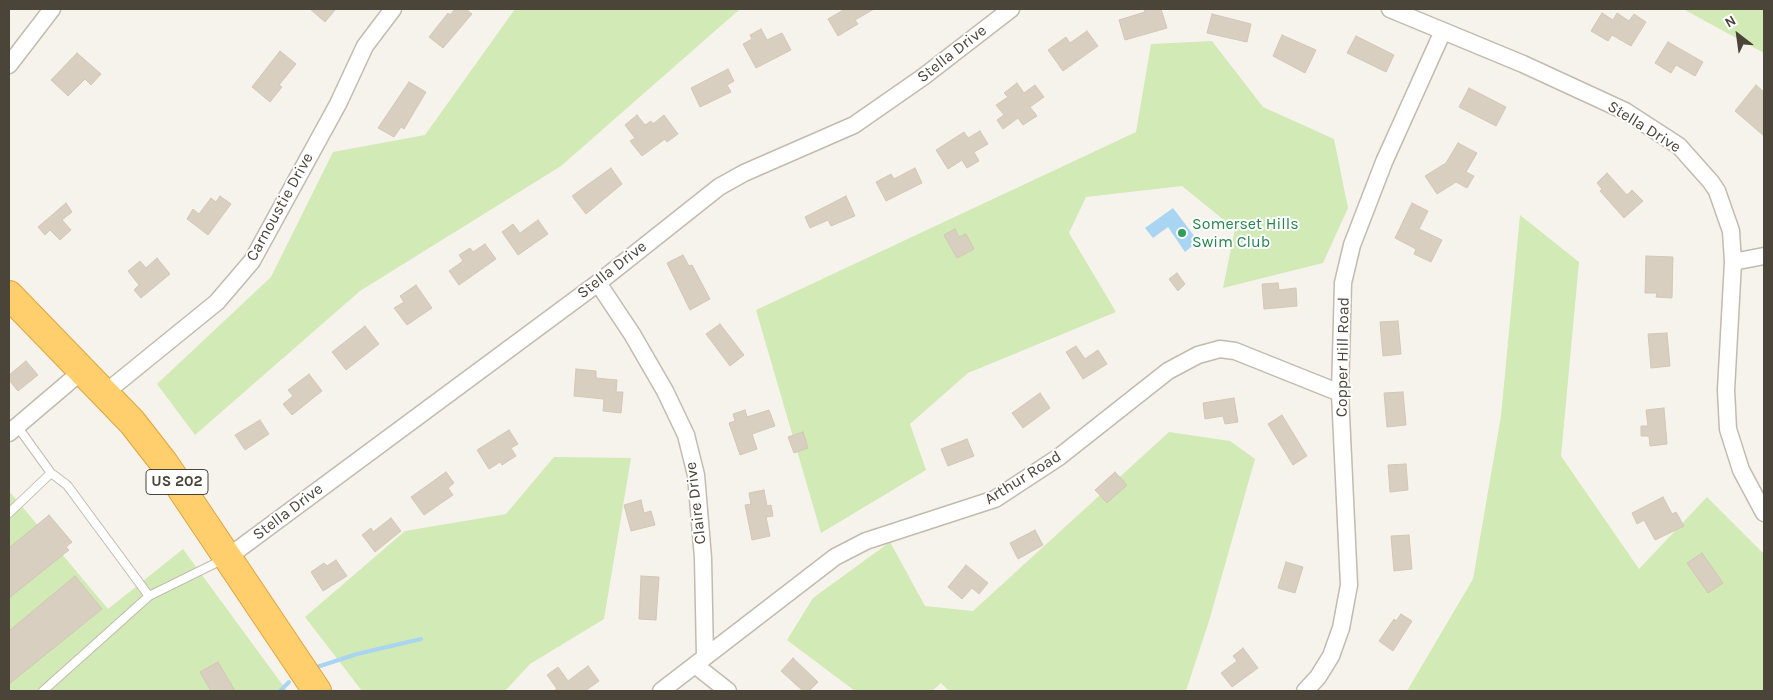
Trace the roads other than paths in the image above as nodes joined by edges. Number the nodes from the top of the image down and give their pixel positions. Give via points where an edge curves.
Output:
1 (52, 9) edge
2 (392, 9) edge
3 (1011, 9) edge
4 (1390, 9) edge
5 (1442, 31) junction
6 (9, 65) edge
7 (1764, 256) edge
8 (1733, 262) junction
9 (598, 283) junction
10 (9, 295) edge
11 (82, 372) junction
12 (105, 393) junction
13 (1340, 393) junction
14 (13, 429) edge
15 (51, 473) junction
16 (9, 512) edge
17 (1764, 513) edge
18 (228, 557) junction
19 (149, 596) junction
20 (700, 661) junction
21 (43, 691) edge
22 (317, 691) edge
23 (661, 691) edge
24 (728, 691) edge
25 (1305, 691) edge

1 - 6 street
2 - 12 street, Carnoustie Drive via 365,46 338,104 252,261 217,302
3 - 9 street, Stella Drive via 854,125 719,187
4 - 5 street, Stella Drive
5 - 8 street, Stella Drive via 1625,111 1679,146 1717,191 1731,231
5 - 13 street, Copper Hill Road via 1384,162 1352,245 1343,283
7 - 8 street
8 - 17 street, Stella Drive via 1726,390 1728,429 1742,470
9 - 18 street, Stella Drive
9 - 20 street, Claire Drive via 660,382 686,435 696,474 702,558
10 - 11 highway, US 202
11 - 12 highway, US 202
11 - 14 street
12 - 18 highway, US 202 via 164,463
13 - 20 street, Arthur Road via 1235,352 1220,349 1198,355 1168,371 1059,457 995,499 866,542 835,557
13 - 25 street, Copper Hill Road via 1349,585 1341,628 1331,656
14 - 15 lane
15 - 16 lane
15 - 19 lane via 67,485
18 - 19 lane
18 - 22 highway, US 202
19 - 21 lane
20 - 23 street, Arthur Road
20 - 24 street

